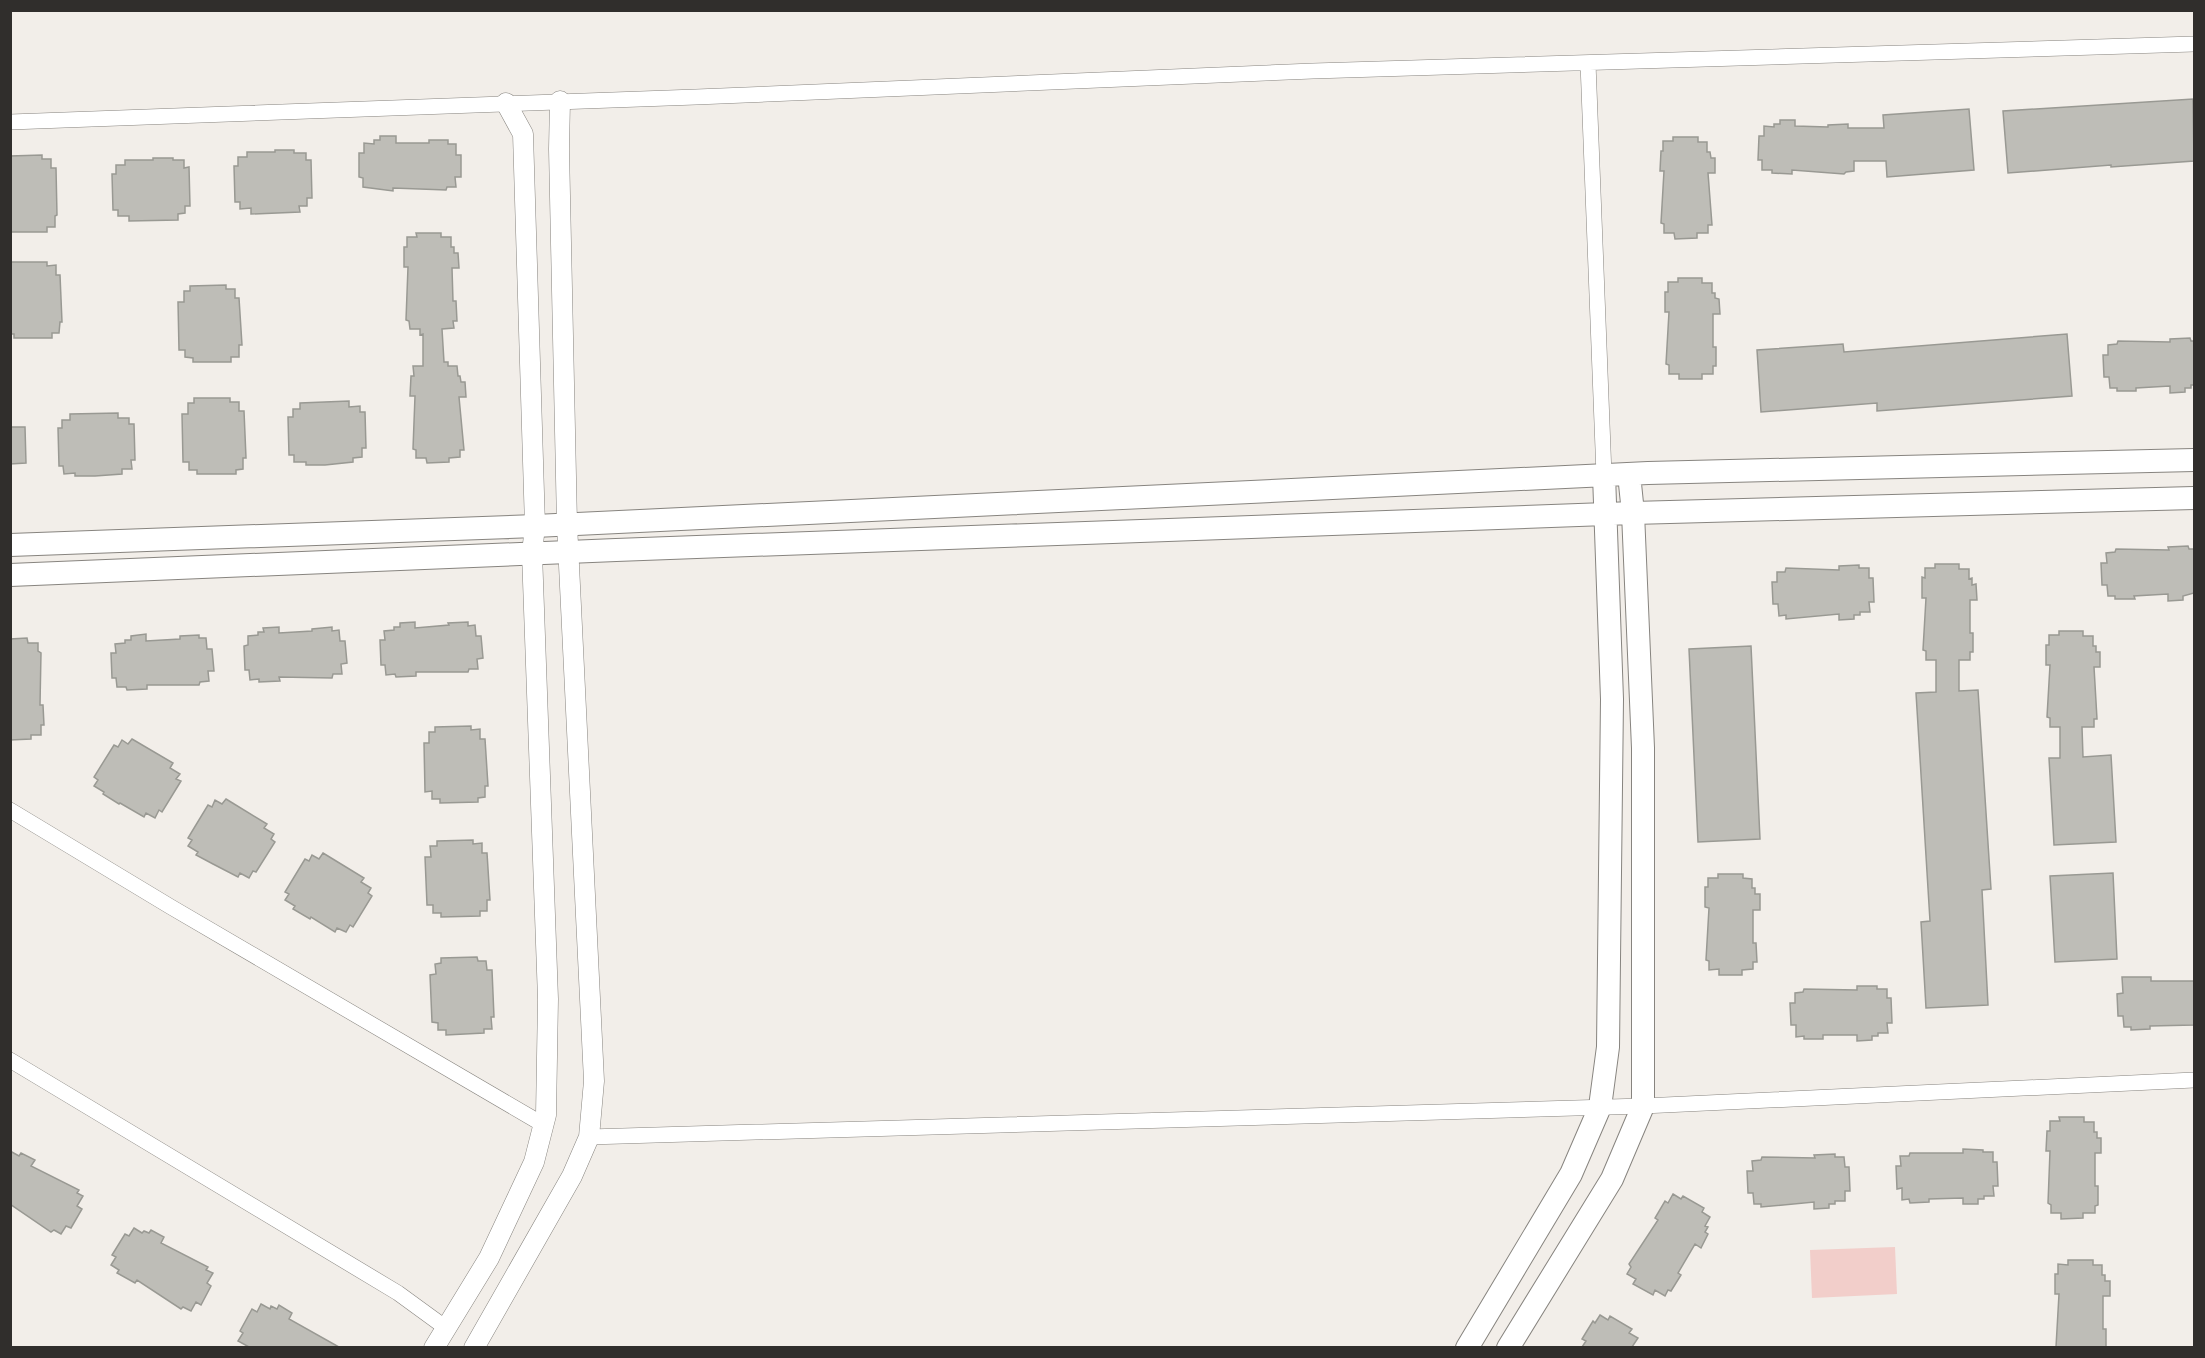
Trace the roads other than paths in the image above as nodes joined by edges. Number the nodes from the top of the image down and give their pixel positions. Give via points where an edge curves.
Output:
1 (2194, 44) edge
2 (1588, 63) junction
3 (560, 101) junction
4 (506, 103) junction
5 (10, 122) edge
6 (2194, 460) edge
7 (1629, 474) junction
8 (1604, 475) junction
9 (2194, 498) edge
10 (1633, 513) junction
11 (1604, 514) junction
12 (567, 524) junction
13 (535, 526) junction
14 (10, 545) edge
15 (570, 552) junction
16 (532, 553) junction
17 (10, 575) edge
18 (10, 810) edge
19 (10, 1060) edge
20 (2194, 1080) edge
21 (1643, 1106) junction
22 (1600, 1107) junction
23 (544, 1125) junction
24 (589, 1137) junction
25 (446, 1328) junction
26 (481, 1345) edge
27 (434, 1347) edge
28 (1467, 1347) edge
29 (1508, 1347) edge

1 - 2 street
2 - 3 street
2 - 8 street
3 - 4 street
3 - 12 street
4 - 5 street
4 - 13 street via 523,134
6 - 7 main road
7 - 8 main road
7 - 10 main road
8 - 11 main road
8 - 12 main road
9 - 10 main road
10 - 11 main road
10 - 21 main road via 1642,748
11 - 15 main road
11 - 22 main road via 1612,699 1608,1047
12 - 13 main road
12 - 15 street
13 - 14 main road
13 - 16 street
15 - 16 main road
15 - 24 street via 594,1081
16 - 17 main road
16 - 23 street via 548,999
18 - 23 street
19 - 25 street via 398,1293
20 - 21 street
21 - 22 street
21 - 29 main road via 1612,1179
22 - 24 street
22 - 28 main road via 1571,1174
23 - 25 street via 534,1162 489,1258
24 - 26 street
25 - 27 street

